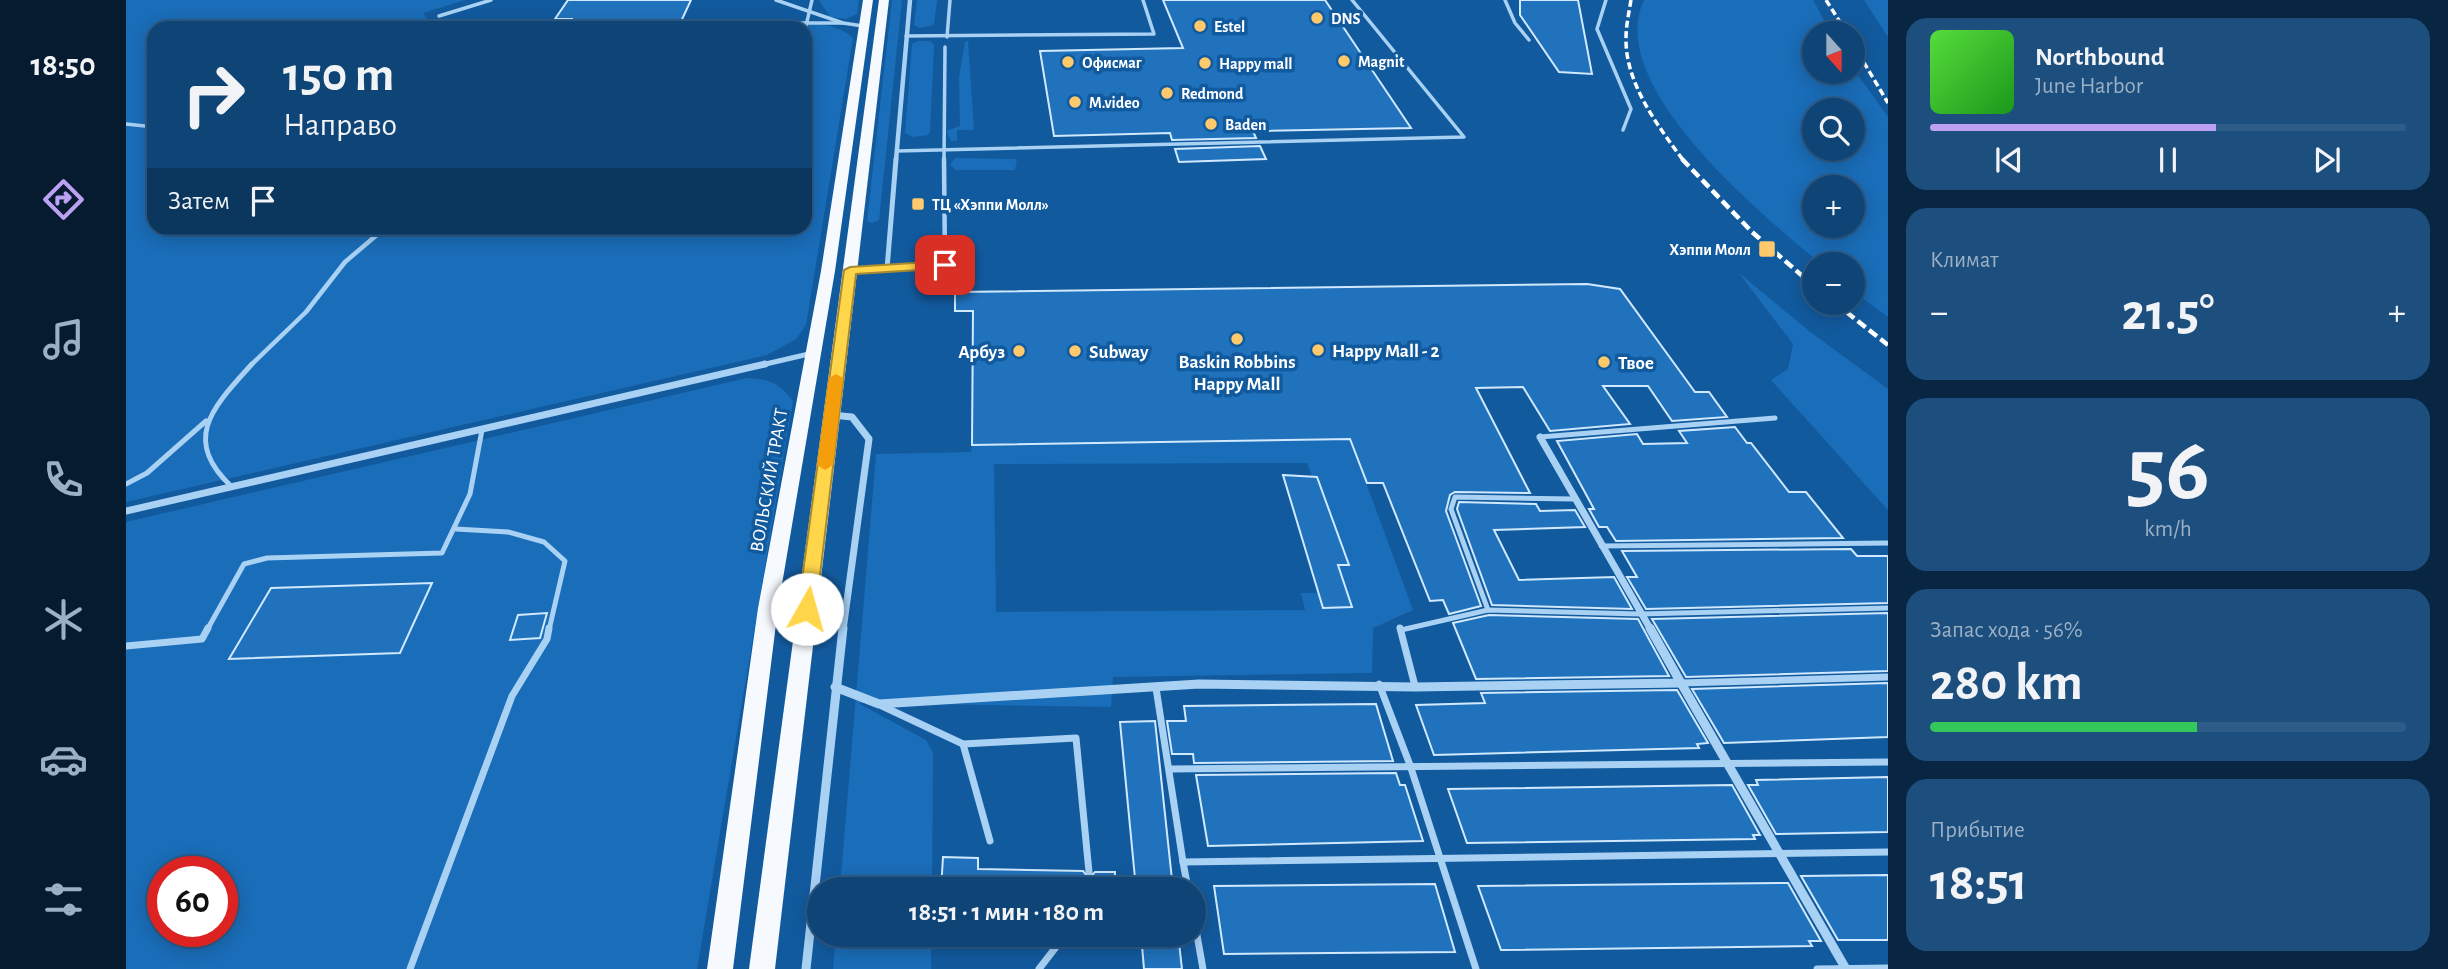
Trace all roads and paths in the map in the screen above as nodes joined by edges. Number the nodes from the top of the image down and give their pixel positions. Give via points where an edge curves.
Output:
1 (491, 0) edge
2 (776, 0) edge
3 (812, 0) edge
4 (868, 0) edge
5 (884, 0) edge
6 (910, 0) edge
7 (950, 0) edge
8 (1143, 0) edge
9 (1352, 0) edge
10 (1505, 0) edge
11 (1606, 0) edge
12 (809, 11) junction
13 (439, 16) dead end
14 (807, 21) edge
15 (812, 22) edge
16 (843, 23) junction
17 (863, 26) junction
18 (906, 36) junction
19 (947, 37) junction
20 (1529, 40) dead end
21 (945, 47) dead end
22 (126, 124) edge
23 (147, 126) edge
24 (1623, 130) dead end
25 (897, 151) junction
26 (943, 151) junction
27 (377, 235) edge
28 (887, 269) junction
29 (850, 270) junction
30 (813, 353) junction
31 (831, 415) junction
32 (1775, 418) dead end
33 (206, 421) junction
34 (482, 430) junction
35 (1540, 437) joint
36 (126, 484) edge
37 (232, 487) junction
38 (1573, 499) junction
39 (126, 512) edge
40 (456, 529) junction
41 (1888, 543) edge
42 (1601, 546) junction
43 (1888, 608) edge
44 (1488, 610) junction
45 (1640, 614) junction
46 (126, 646) edge
47 (1888, 677) edge
48 (1681, 683) junction
49 (1379, 684) junction
50 (835, 687) junction
51 (1415, 687) junction
52 (1156, 688) junction
53 (879, 704) junction
54 (963, 744) junction
55 (1888, 762) edge
56 (1410, 765) junction
57 (1731, 767) junction
58 (1171, 769) junction
59 (990, 841) dead end
60 (1888, 852) edge
61 (1780, 855) junction
62 (1440, 858) junction
63 (1183, 862) junction
64 (1090, 872) dead end
65 (1186, 877) edge
66 (1056, 947) edge
67 (1199, 947) edge
68 (1846, 968) edge
69 (1888, 968) edge
70 (410, 969) edge
71 (720, 969) edge
72 (762, 969) edge
73 (806, 969) edge
74 (1040, 969) edge
75 (1203, 969) edge
76 (1476, 969) edge
77 (1817, 969) edge

1 - 13 lane
2 - 12 lane
3 - 12 lane
4 - 17 main road, ВОЛЬСКИЙ ТРАКТ
5 - 29 main road
6 - 18 street
7 - 19 lane
8 - 19 lane via 1154,34
9 - 26 lane via 1464,137
10 - 20 lane
11 - 24 lane via 1597,29 1631,109
12 - 14 lane
12 - 16 lane
15 - 16 lane
16 - 17 lane
17 - 30 main road, ВОЛЬСКИЙ ТРАКТ
18 - 19 lane
18 - 25 street
21 - 26 lane
22 - 23 lane
25 - 26 lane
25 - 28 street
26 - 28 lane via 945,265
27 - 33 lane via 345,262 306,312 250,366
28 - 29 street
29 - 31 main road
30 - 34 street
30 - 71 main road, ВОЛЬСКИЙ ТРАКТ via 768,608
31 - 50 street via 852,417 869,439
31 - 72 main road
32 - 35 lane
33 - 36 lane via 147,474
33 - 37 lane via 204,440 217,473
34 - 37 street
34 - 40 lane via 482,448
35 - 38 street
37 - 39 street
38 - 42 street
38 - 44 lane via 1455,497 1451,509
40 - 46 lane via 442,553 267,558 244,564 202,639
40 - 70 lane via 508,531 544,542 565,561 547,639 512,695
41 - 42 lane
42 - 45 street
43 - 45 lane
44 - 45 lane
44 - 51 lane via 1400,628
45 - 48 street
47 - 48 lane
48 - 51 street
48 - 57 street
49 - 51 street
49 - 52 street
49 - 56 lane
50 - 53 street
50 - 73 street
52 - 53 street
52 - 58 lane
53 - 54 lane
54 - 59 lane
54 - 64 lane via 1076,738
55 - 57 lane
56 - 57 lane
56 - 58 lane
56 - 62 lane
57 - 61 street
58 - 63 lane
60 - 61 lane
61 - 62 lane
61 - 68 street
62 - 63 lane
62 - 76 lane
63 - 65 lane
66 - 74 lane
67 - 75 lane
68 - 69 lane
68 - 77 lane

